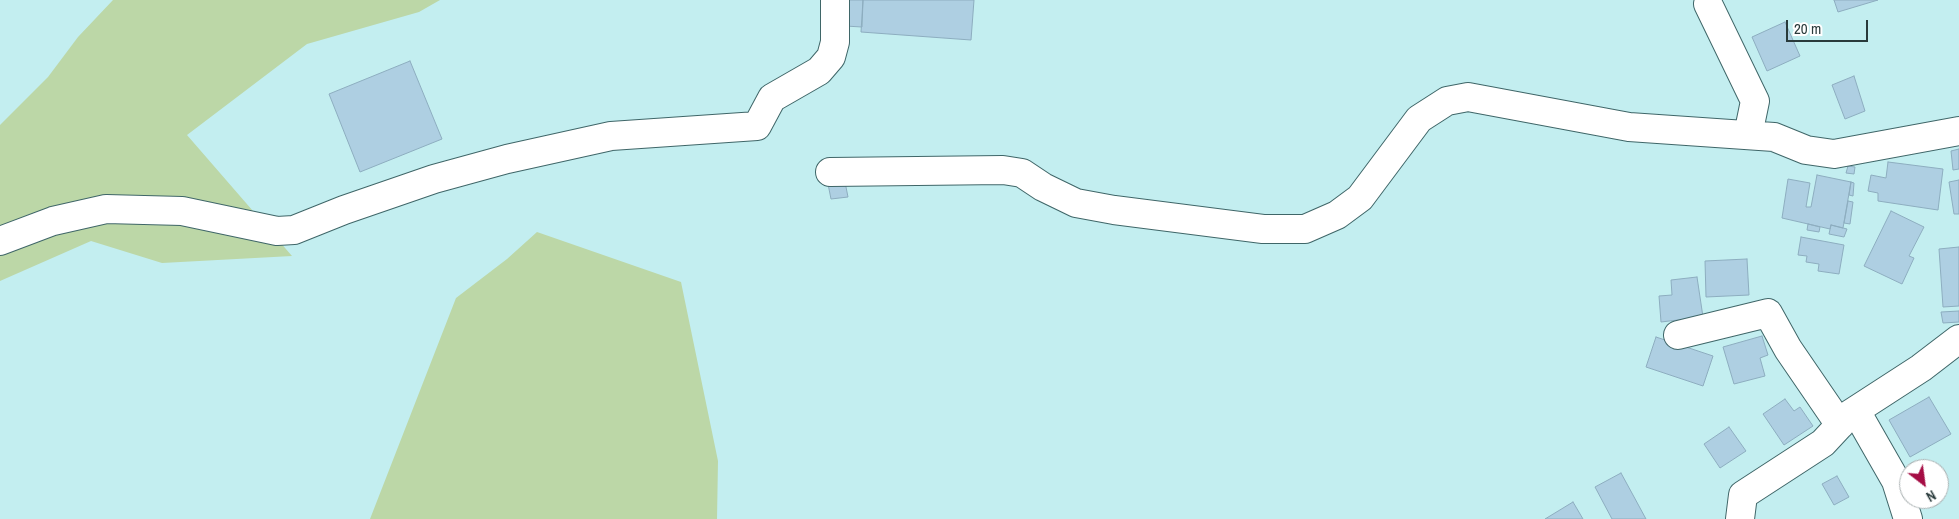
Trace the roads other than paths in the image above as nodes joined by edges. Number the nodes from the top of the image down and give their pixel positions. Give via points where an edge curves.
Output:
1 (835, 0) edge
2 (1708, 4) dead end
3 (1959, 132) edge
4 (1748, 134) junction
5 (830, 172) dead end
6 (0, 241) edge
7 (1678, 335) dead end
8 (1959, 339) edge
9 (1848, 418) junction
10 (1740, 519) edge
11 (1908, 519) edge

1 - 6 street via 835,42 831,57 819,71 772,98 757,126 611,136 507,159 434,179 294,230 277,231 182,212 106,209 53,220
2 - 4 street via 1755,101
3 - 4 street via 1834,154 1806,150 1774,137
4 - 5 street via 1629,126 1468,97 1447,101 1418,119 1360,198 1337,215 1305,229 1263,229 1114,210 1076,202 1022,173 1002,170
7 - 9 street via 1768,313 1788,349
8 - 9 street
9 - 10 street via 1823,443 1743,495
9 - 11 street via 1896,481

